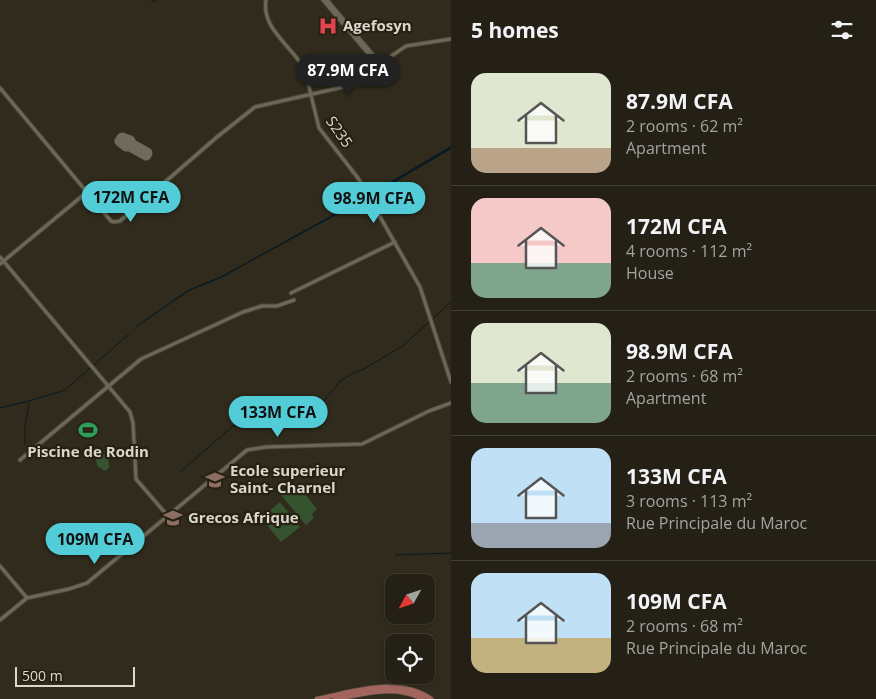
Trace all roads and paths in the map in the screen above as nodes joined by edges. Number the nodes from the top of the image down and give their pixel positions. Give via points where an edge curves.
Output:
1 (266, 0) edge
2 (325, 0) edge
3 (451, 39) edge
4 (378, 63) junction
5 (0, 88) edge
6 (310, 94) junction
7 (87, 192) junction
8 (394, 242) junction
9 (0, 257) edge
10 (2, 263) edge
11 (291, 293) dead end
12 (294, 300) dead end
13 (451, 382) edge
14 (108, 387) junction
15 (451, 403) edge
16 (20, 460) dead end
17 (167, 515) junction
18 (0, 566) edge
19 (27, 598) junction
20 (0, 620) edge
21 (317, 699) edge
22 (335, 699) edge
23 (423, 699) edge
24 (431, 699) edge

1 - 6 street, S235 via 265,9 270,23 302,64
2 - 4 street
3 - 4 street via 406,46
4 - 6 street via 355,84
5 - 7 street
6 - 7 street via 255,107 120,221 111,221
6 - 8 street, S235 via 319,128 355,172
7 - 10 street
8 - 11 street
8 - 13 street, S235 via 420,286
9 - 10 street
10 - 14 street
12 - 14 street via 252,309 195,333 141,359
14 - 16 street
14 - 17 street via 133,418 136,479
15 - 17 street via 362,444 247,450
17 - 19 street via 87,583
18 - 19 street
19 - 20 street
21 - 24 main road via 390,687 415,691
22 - 23 main road via 388,690

